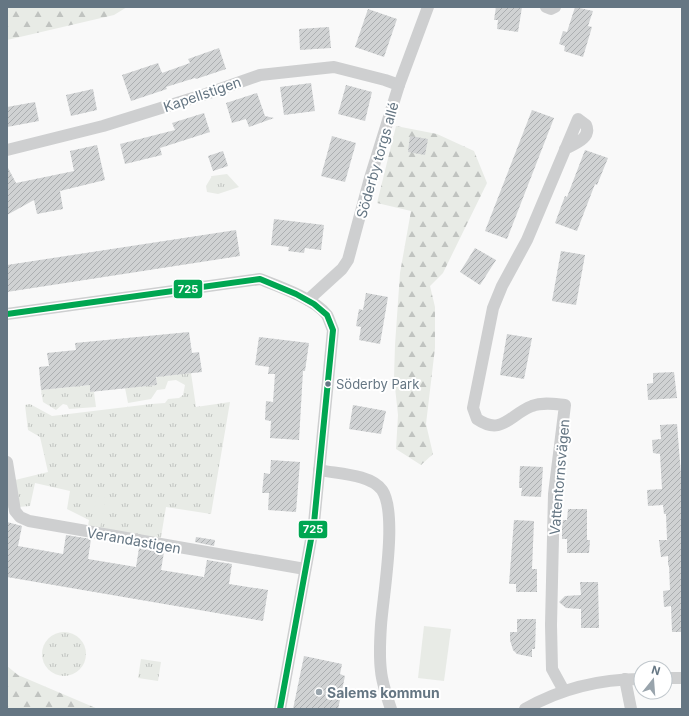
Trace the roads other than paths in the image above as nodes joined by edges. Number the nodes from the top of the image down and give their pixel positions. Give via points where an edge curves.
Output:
1 (428, 7) edge
2 (546, 7) edge
3 (555, 7) edge
4 (399, 85) junction
5 (565, 149) dead end
6 (7, 150) edge
7 (308, 300) junction
8 (7, 314) edge
9 (7, 462) edge
10 (319, 470) junction
11 (306, 569) junction
12 (625, 679) junction
13 (633, 679) edge
14 (564, 690) junction
15 (280, 709) edge
16 (391, 709) edge
17 (525, 709) edge
18 (631, 709) edge

1 - 4 street, Söderby torgs allé
2 - 3 street
4 - 6 street, Kapellstigen via 334,67 260,75 103,126
4 - 7 street, Söderby torgs allé via 348,260 342,269
5 - 14 street, Vattentornsvägen via 527,240 493,308 473,408 477,419 488,426 496,426 531,406 551,403 565,406 554,494 551,625 552,669
7 - 8 street via 260,279
7 - 10 street via 326,314 333,330
9 - 11 street, Verandastigen via 15,511 29,521
10 - 11 street
10 - 16 street via 374,483 386,498 389,510 380,627 380,672
11 - 15 street
12 - 13 street
12 - 14 street
12 - 18 street
14 - 17 street

